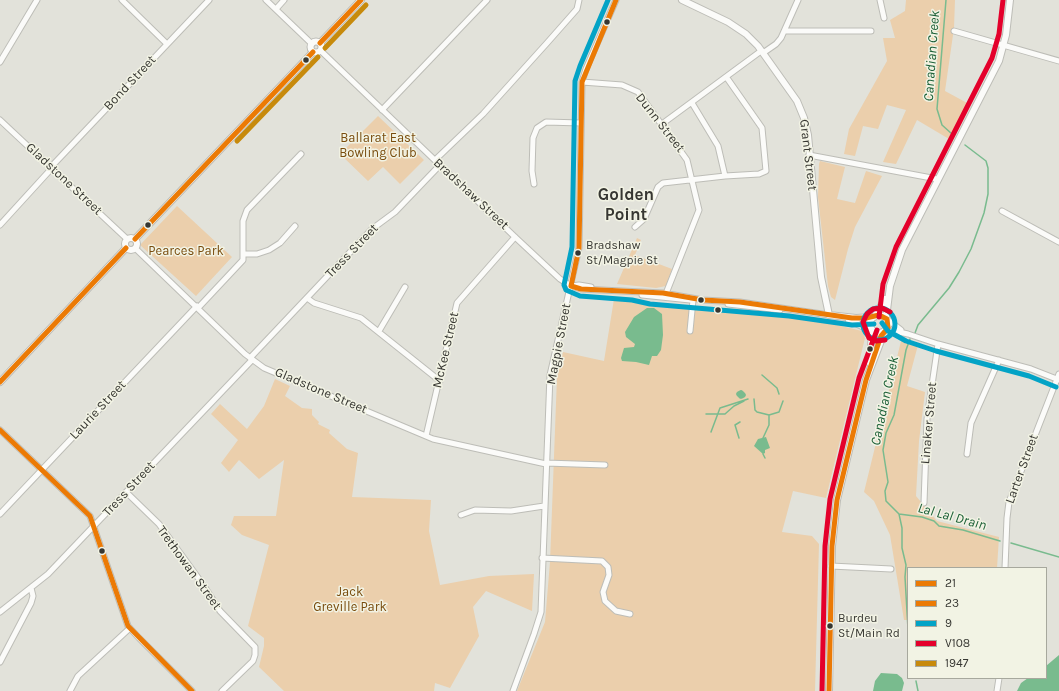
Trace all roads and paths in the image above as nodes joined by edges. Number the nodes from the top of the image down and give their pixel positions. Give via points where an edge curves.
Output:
1 (37, 0) edge
2 (122, 0) edge
3 (209, 0) edge
4 (266, 0) edge
5 (284, 0) edge
6 (361, 0) edge
7 (486, 0) edge
8 (579, 0) edge
9 (616, 0) edge
10 (682, 0) edge
11 (798, 0) edge
12 (880, 0) edge
13 (1010, 0) edge
14 (276, 9) junction
15 (884, 18) dead end
16 (785, 31) junction
17 (871, 31) dead end
18 (954, 31) dead end
19 (320, 43) junction
20 (167, 44) junction
21 (312, 44) junction
22 (1004, 45) junction
23 (321, 51) junction
24 (313, 52) junction
25 (762, 52) junction
26 (1059, 61) edge
27 (0, 62) edge
28 (726, 78) junction
29 (582, 82) junction
30 (692, 103) junction
31 (382, 110) junction
32 (0, 120) edge
33 (581, 123) junction
34 (662, 124) junction
35 (301, 154) dead end
36 (810, 156) junction
37 (435, 160) junction
38 (440, 165) junction
39 (51, 168) junction
40 (725, 176) junction
41 (937, 178) junction
42 (693, 180) junction
43 (534, 184) dead end
44 (1002, 211) dead end
45 (0, 225) edge
46 (295, 226) dead end
47 (635, 227) dead end
48 (515, 237) junction
49 (127, 239) junction
50 (135, 239) junction
51 (1059, 242) edge
52 (126, 248) junction
53 (135, 248) junction
54 (244, 254) junction
55 (570, 286) junction
56 (890, 286) junction
57 (405, 287) dead end
58 (665, 296) junction
59 (307, 298) junction
60 (694, 300) junction
61 (703, 300) junction
62 (197, 307) junction
63 (830, 315) junction
64 (874, 316) junction
65 (886, 319) junction
66 (872, 330) junction
67 (379, 332) junction
68 (690, 332) dead end
69 (884, 332) junction
70 (908, 334) junction
71 (938, 344) junction
72 (251, 359) junction
73 (999, 360) junction
74 (869, 372) junction
75 (1058, 378) edge
76 (440, 381) junction
77 (0, 382) edge
78 (0, 430) edge
79 (426, 436) junction
80 (967, 454) dead end
81 (546, 464) junction
82 (605, 466) dead end
83 (42, 470) junction
84 (126, 492) junction
85 (924, 503) dead end
86 (544, 506) junction
87 (0, 514) edge
88 (461, 515) dead end
89 (94, 526) junction
90 (542, 558) junction
91 (831, 566) junction
92 (1005, 567) edge
93 (891, 569) dead end
94 (31, 588) junction
95 (0, 612) edge
96 (630, 614) dead end
97 (130, 628) junction
98 (0, 662) edge
99 (999, 679) edge
100 (70, 691) edge
101 (192, 691) edge
102 (222, 691) edge
103 (513, 691) edge
104 (829, 691) edge
105 (997, 691) edge

1 - 27 street
2 - 20 street
3 - 20 street, Bond Street
4 - 14 street
5 - 14 street
6 - 19 main road
7 - 31 street
8 - 37 street via 576,10 548,43 472,125
9 - 29 street, Magpie Street
10 - 25 main road, Grant Street via 734,25 751,38
11 - 16 street
12 - 15 street
13 - 22 main road
14 - 21 street
16 - 17 street
16 - 25 street via 778,42
18 - 22 street
19 - 21 main road
19 - 23 main road
20 - 39 street, Bond Street
21 - 24 main road
22 - 26 street
22 - 41 main road via 994,73
23 - 24 main road
23 - 31 street, Bradshaw Street
24 - 50 main road
25 - 28 street
25 - 36 main road, Grant Street via 801,109 807,129
28 - 30 street
28 - 40 street via 762,128 766,169 764,172
29 - 33 street, Magpie Street
29 - 34 street, Dunn Street via 622,85 637,91
30 - 34 street
30 - 40 street via 718,146
31 - 37 street, Bradshaw Street
32 - 39 street, Gladstone Street
33 - 43 street via 548,122 535,130 532,171
33 - 55 street, Magpie Street via 579,248
34 - 42 street, Dunn Street via 685,156
35 - 54 street via 246,212 243,221
36 - 41 street
36 - 63 main road, Grant Street via 821,277
37 - 38 street, Bradshaw Street
38 - 48 street, Bradshaw Street
38 - 59 street, Tress Street via 395,212 372,229
39 - 45 street, Bond Street
39 - 49 street, Gladstone Street
40 - 42 street
41 - 56 main road via 902,250
42 - 47 street via 660,184 644,218
42 - 58 street, Dunn Street via 698,210
44 - 51 street
46 - 54 street via 280,243 269,250
48 - 55 street, Bradshaw Street
48 - 76 street, McKee Street via 457,303
49 - 50 main road
49 - 52 main road via 124,243
50 - 53 main road
52 - 53 main road
52 - 77 main road
53 - 62 street, Gladstone Street
54 - 62 street, Laurie Street via 240,263
55 - 58 street
55 - 81 street, Magpie Street via 550,375
56 - 64 main road via 882,306
56 - 65 main road
57 - 67 street
58 - 60 street
58 - 61 street
59 - 67 street via 314,303 358,316
59 - 72 street, Tress Street
60 - 61 street
60 - 68 street
61 - 63 street
62 - 72 street, Gladstone Street
62 - 83 street, Laurie Street
63 - 64 main road via 861,318
63 - 66 main road via 862,324
64 - 65 main road via 881,315
64 - 66 main road via 870,323
65 - 69 main road via 888,326
65 - 70 street
66 - 69 main road via 878,334
66 - 74 main road
67 - 76 street
69 - 70 street
69 - 74 main road
70 - 71 street
71 - 73 street
71 - 85 street, Linaker Street via 927,419
72 - 79 street, Gladstone Street via 268,369
72 - 84 street, Tress Street
73 - 75 street
73 - 80 street via 971,423
74 - 91 main road via 837,500
75 - 92 street, Larter Street via 1009,502
76 - 79 street, McKee Street
78 - 83 street
79 - 81 street, Gladstone Street via 442,442
81 - 82 street, Gladstone Street
81 - 86 street, Magpie Street
83 - 87 street, Laurie Street
83 - 89 street via 87,512
84 - 89 street, Tress Street
84 - 102 street, Trethowan Street via 159,524 220,611 252,644 256,652 253,661
86 - 88 street via 512,510 475,510
86 - 90 street, Magpie Street
89 - 94 street, Tress Street
89 - 97 street
90 - 96 street via 602,561 609,573 603,592 605,602 614,610
90 - 103 street, Magpie Street via 539,620
91 - 93 street
91 - 104 main road
94 - 95 street, Tress Street
94 - 98 street via 31,603
97 - 100 street via 78,676
97 - 101 street
99 - 105 street

